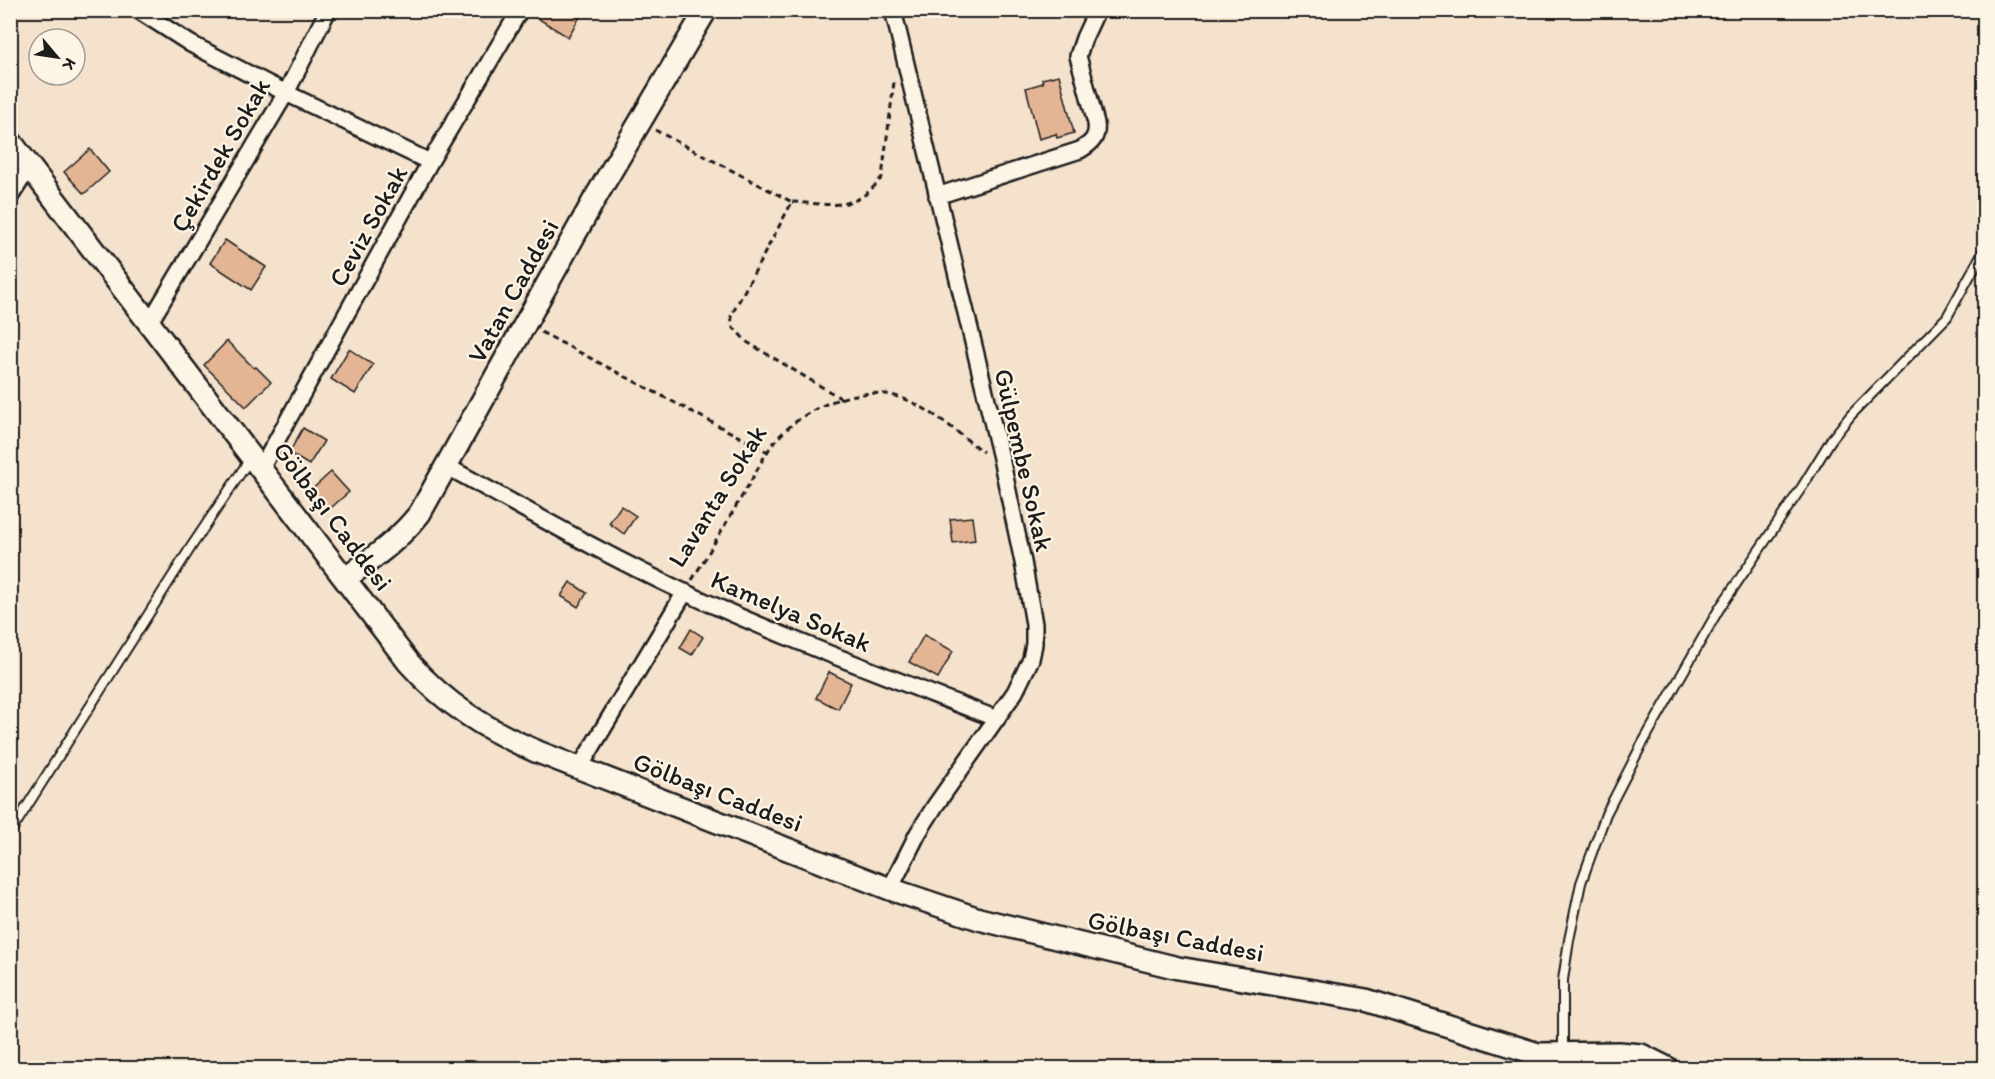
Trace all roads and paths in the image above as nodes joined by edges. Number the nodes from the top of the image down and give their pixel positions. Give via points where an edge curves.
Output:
1 (328, 10) edge
2 (520, 10) edge
3 (706, 10) edge
4 (893, 10) edge
5 (1097, 10) edge
6 (142, 12) edge
7 (894, 82) dead end
8 (286, 93) junction
9 (641, 122) junction
10 (10, 141) edge
11 (430, 162) junction
12 (30, 166) junction
13 (937, 196) junction
14 (10, 197) edge
15 (792, 202) junction
16 (1984, 250) edge
17 (150, 322) junction
18 (526, 324) junction
19 (842, 399) junction
20 (768, 452) junction
21 (257, 462) junction
22 (446, 466) junction
23 (1002, 466) junction
24 (346, 578) junction
25 (685, 592) junction
26 (997, 719) junction
27 (580, 767) junction
28 (10, 833) edge
29 (890, 889) junction
30 (1563, 1054) junction
31 (1534, 1061) edge
32 (1667, 1068) edge

1 - 8 street, Çekirdek Sokak
2 - 11 street, Ceviz Sokak
3 - 9 street, Vatan Caddesi
4 - 13 street, Gülpembe Sokak
5 - 13 street via 1078,56 1096,123 1095,138 1080,150
6 - 8 street via 191,44
7 - 15 path via 882,177 873,189 861,199 845,204
8 - 11 street
8 - 17 street, Çekirdek Sokak
9 - 15 path
9 - 18 street, Vatan Caddesi
10 - 12 street, Gölbaşı Caddesi
11 - 21 street, Ceviz Sokak
12 - 14 street
12 - 17 street, Gölbaşı Caddesi
13 - 23 street, Gülpembe Sokak
15 - 19 path via 731,316 734,327 747,342
16 - 30 lane via 1947,317 1831,440 1719,609 1641,746 1606,814 1581,883 1563,980
17 - 21 street, Gölbaşı Caddesi
18 - 20 path
18 - 22 street, Vatan Caddesi
19 - 20 path, Lavanta Sokak via 797,421
19 - 23 path, Lavanta Sokak via 878,393 920,406
20 - 25 path, Lavanta Sokak
21 - 24 street, Gölbaşı Caddesi
21 - 28 lane via 178,566
22 - 24 street, Vatan Caddesi via 407,530
22 - 25 street, Kamelya Sokak
23 - 26 street, Gülpembe Sokak via 1023,562 1034,644 1026,673
24 - 27 street, Gölbaşı Caddesi via 409,663 467,715 492,731
25 - 26 street, Kamelya Sokak via 823,652
25 - 27 street, Lavanta Sokak
26 - 29 street, Gülpembe Sokak via 918,833
27 - 29 street, Gölbaşı Caddesi
29 - 31 street, Gölbaşı Caddesi via 979,919 1178,968 1366,1000
30 - 31 street, Gölbaşı Caddesi
30 - 32 street, Gölbaşı Caddesi via 1641,1055

